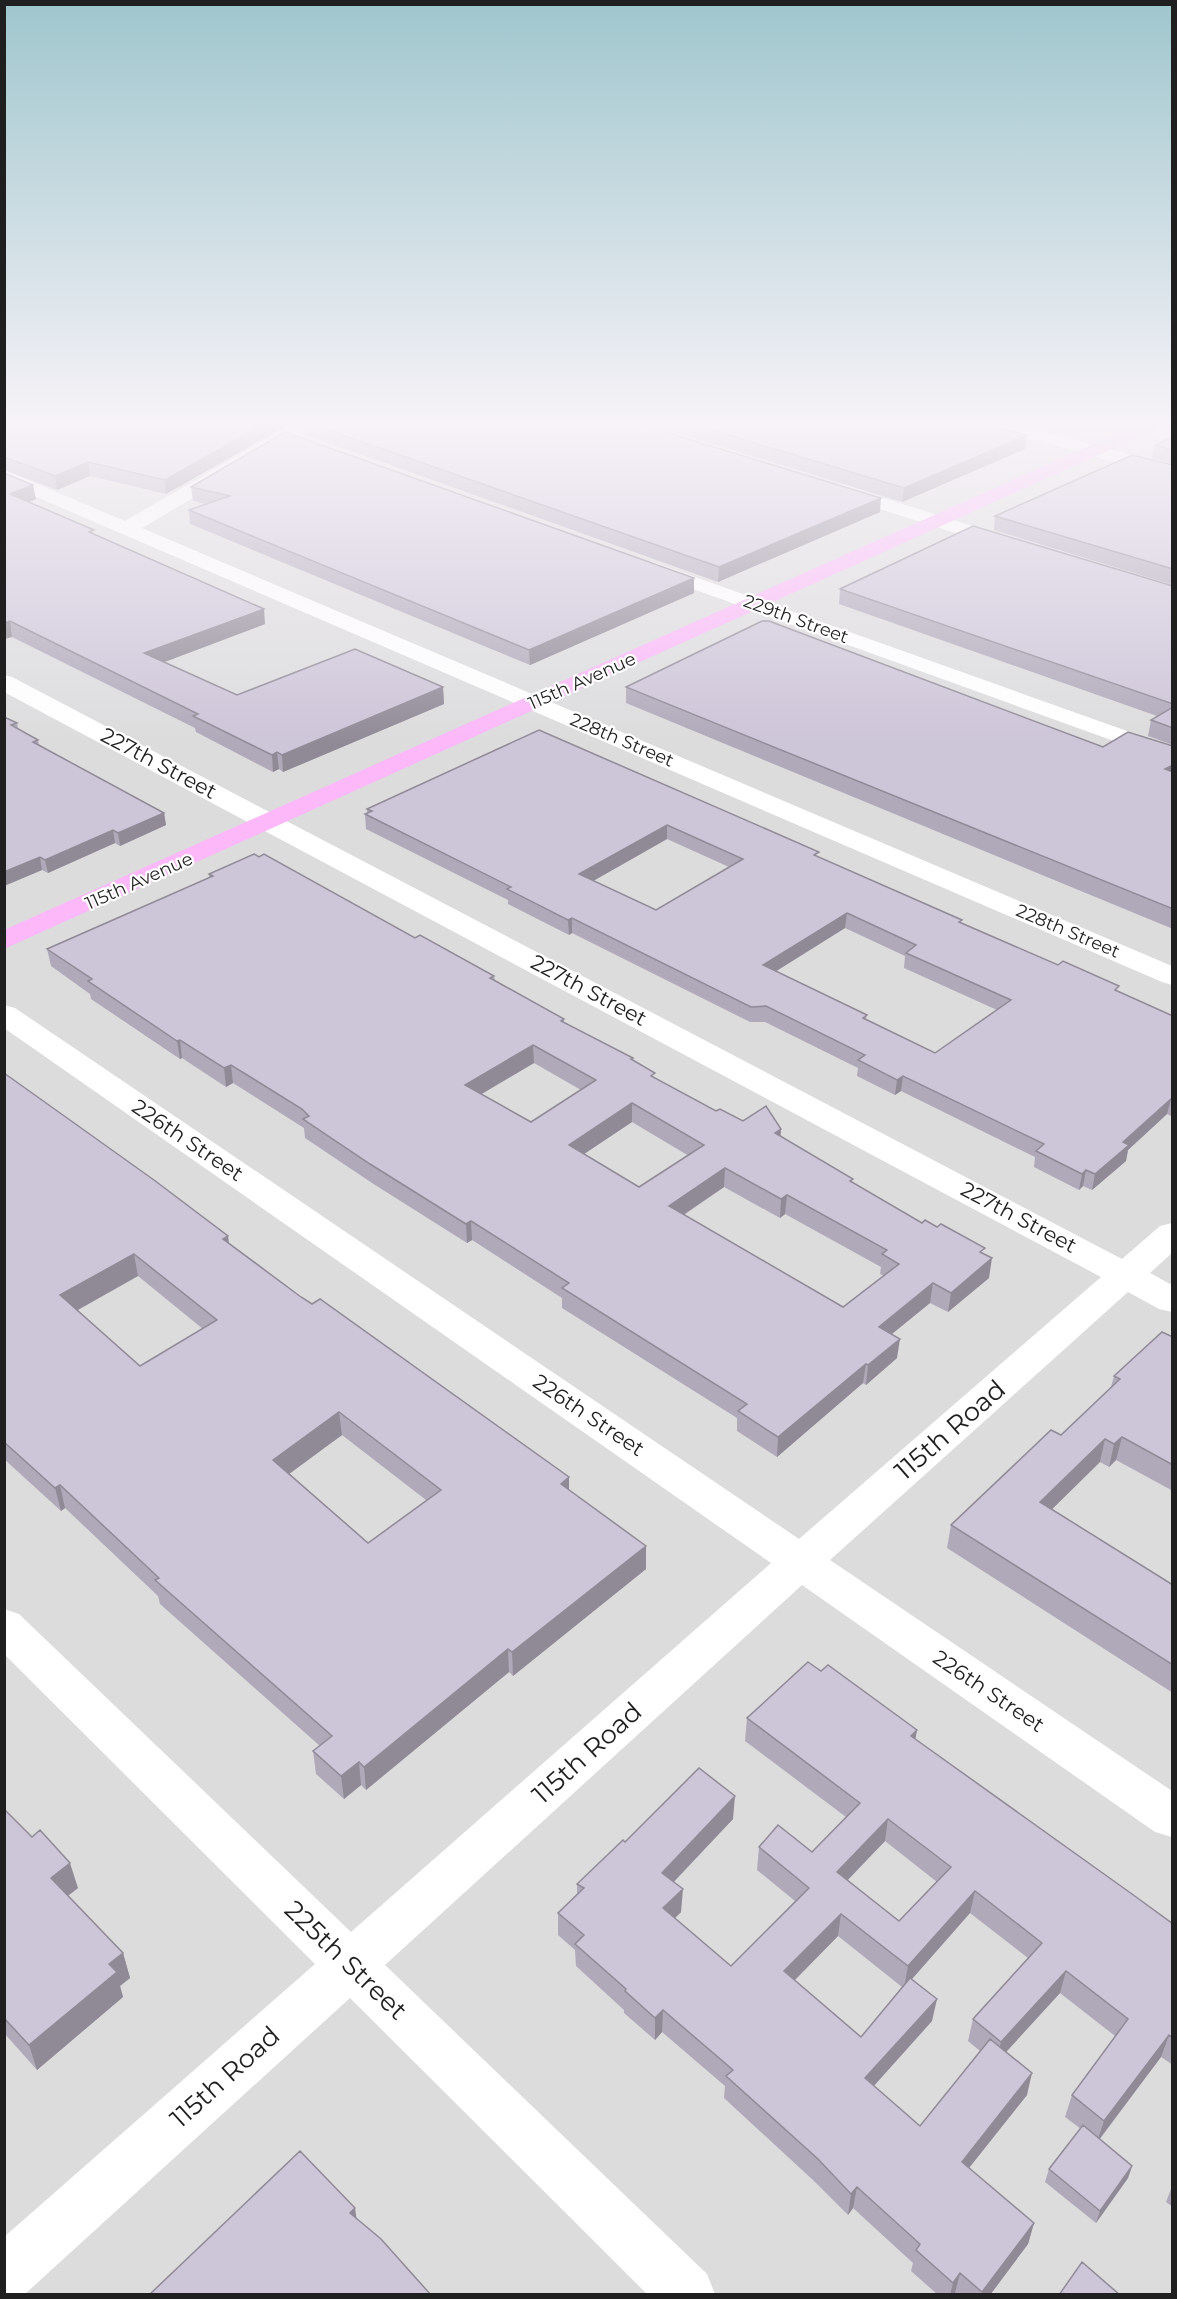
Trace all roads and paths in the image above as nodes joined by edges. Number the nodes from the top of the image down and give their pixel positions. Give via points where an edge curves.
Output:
1 (127, 528) edge
2 (921, 528) edge
3 (960, 528) edge
4 (1030, 550) edge
5 (631, 560) edge
6 (754, 604) junction
7 (4, 682) edge
8 (535, 703) junction
9 (1173, 755) edge
10 (271, 822) junction
11 (4, 942) edge
12 (1173, 976) edge
13 (4, 1014) edge
14 (1173, 1233) edge
15 (1127, 1275) junction
16 (1173, 1300) edge
17 (801, 1561) junction
18 (4, 1626) edge
19 (1173, 1817) edge
20 (351, 1964) junction
21 (4, 2276) edge
22 (687, 2295) edge

1 - 8 street, 228th Street
2 - 6 main road, 115th Avenue
3 - 4 street
5 - 6 street, 229th Street
6 - 8 main road, 115th Avenue
6 - 9 street, 229th Street
7 - 10 street, 227th Street
8 - 10 main road, 115th Avenue
8 - 12 street, 228th Street
10 - 11 main road, 115th Avenue
10 - 15 street, 227th Street
13 - 17 street, 226th Street
14 - 15 street, 115th Road
15 - 16 street, 227th Street
15 - 17 street, 115th Road
17 - 19 street, 226th Street
17 - 20 street, 115th Road
18 - 20 street, 225th Street
20 - 21 street, 115th Road
20 - 22 street, 225th Street

